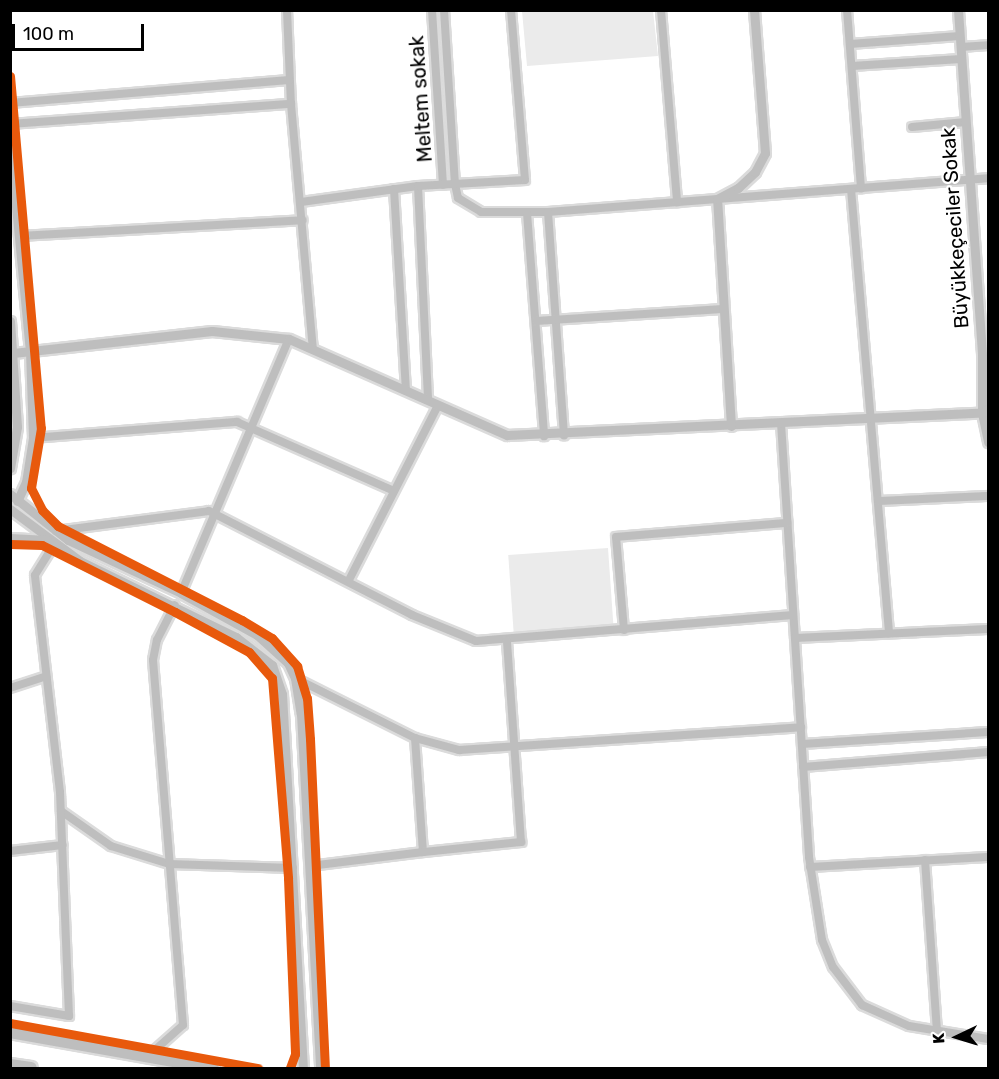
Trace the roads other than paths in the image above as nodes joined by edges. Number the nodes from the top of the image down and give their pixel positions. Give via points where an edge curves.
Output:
1 (286, 10) edge
2 (432, 10) edge
3 (444, 10) edge
4 (511, 10) edge
5 (661, 10) edge
6 (754, 10) edge
7 (847, 10) edge
8 (958, 10) edge
9 (960, 36) junction
10 (850, 44) junction
11 (988, 45) edge
12 (960, 47) junction
13 (961, 59) junction
14 (852, 66) junction
15 (290, 80) junction
16 (10, 103) edge
17 (291, 104) junction
18 (966, 122) junction
19 (10, 124) edge
20 (912, 127) dead end
21 (10, 144) edge
22 (988, 178) edge
23 (970, 180) junction
24 (455, 184) junction
25 (443, 185) junction
26 (418, 186) junction
27 (861, 188) junction
28 (394, 189) junction
29 (851, 189) junction
30 (717, 199) junction
31 (301, 202) junction
32 (677, 202) junction
33 (548, 212) junction
34 (527, 213) junction
35 (303, 220) junction
36 (19, 236) junction
37 (723, 309) junction
38 (556, 320) junction
39 (10, 321) edge
40 (536, 321) junction
41 (289, 339) junction
42 (313, 350) junction
43 (30, 351) junction
44 (14, 353) junction
45 (982, 355) junction
46 (988, 376) edge
47 (406, 391) junction
48 (428, 400) junction
49 (438, 405) junction
50 (986, 412) edge
51 (871, 418) junction
52 (781, 423) junction
53 (254, 426) junction
54 (731, 426) junction
55 (564, 435) junction
56 (544, 436) junction
57 (33, 438) junction
58 (988, 442) edge
59 (10, 468) edge
60 (394, 492) junction
61 (15, 496) edge
62 (988, 496) edge
63 (878, 501) junction
64 (11, 510) edge
65 (218, 514) junction
66 (787, 523) junction
67 (56, 531) junction
68 (10, 538) edge
69 (52, 542) junction
70 (349, 580) junction
71 (182, 593) junction
72 (175, 605) junction
73 (793, 615) junction
74 (988, 629) edge
75 (624, 630) junction
76 (889, 633) junction
77 (795, 638) junction
78 (507, 640) junction
79 (46, 676) junction
80 (295, 678) junction
81 (10, 688) edge
82 (801, 727) junction
83 (988, 732) edge
84 (415, 738) junction
85 (802, 744) junction
86 (513, 746) junction
87 (988, 752) edge
88 (803, 767) junction
89 (61, 811) junction
90 (63, 845) junction
91 (10, 851) edge
92 (423, 852) junction
93 (988, 857) edge
94 (925, 860) junction
95 (169, 864) junction
96 (310, 866) junction
97 (810, 867) junction
98 (293, 868) junction
99 (10, 1006) edge
100 (937, 1031) junction
101 (10, 1032) edge
102 (988, 1039) edge
103 (147, 1057) junction
104 (10, 1065) edge
105 (31, 1068) edge
106 (213, 1068) edge
107 (303, 1068) edge
108 (320, 1068) edge

1 - 15 street
2 - 25 street, Meltem sokak
3 - 24 street, Meltem sokak
4 - 24 street via 525,180
5 - 32 street
6 - 30 street via 765,153 755,172 738,188
7 - 10 street
8 - 9 street, Büyükkeçeciler Sokak
9 - 10 street
9 - 12 street, Büyükkeçeciler Sokak
10 - 14 street
11 - 12 street
12 - 13 street, Büyükkeçeciler Sokak
13 - 14 street
13 - 18 street, Büyükkeçeciler Sokak
14 - 27 street
15 - 16 street
15 - 17 street
17 - 19 street
17 - 31 street
18 - 20 street
18 - 23 street, Büyükkeçeciler Sokak
21 - 36 street
22 - 23 street
23 - 27 street
23 - 45 street, Büyükkeçeciler Sokak
24 - 25 street
24 - 34 street via 458,198 481,212
25 - 26 street
26 - 28 street
26 - 48 street
27 - 29 street
28 - 31 street
28 - 47 street
29 - 30 street
29 - 51 street
30 - 32 street
30 - 37 street
31 - 35 street
32 - 33 street
33 - 34 street
33 - 38 street
34 - 40 street
35 - 36 street
35 - 42 street
36 - 43 street
37 - 38 street
37 - 54 street
38 - 40 street
38 - 55 street
39 - 44 street
40 - 56 street
41 - 42 street
41 - 43 street via 212,331
41 - 53 street
42 - 47 street
43 - 44 street
43 - 57 street
44 - 59 street via 17,427
45 - 46 street
45 - 50 street, Büyükkeçeciler Sokak
47 - 48 street
48 - 49 street
49 - 56 street via 507,435
49 - 60 street
50 - 51 street
50 - 58 street, Büyükkeçeciler Sokak
51 - 52 street
51 - 63 street
52 - 54 street
52 - 66 street
53 - 57 street via 237,422
53 - 60 street
53 - 65 street
54 - 55 street
55 - 56 street
57 - 61 street via 26,482
60 - 70 street
61 - 64 street
61 - 67 street
62 - 63 street
63 - 76 street
64 - 69 street
65 - 67 street via 209,511
65 - 70 street
65 - 71 street
66 - 73 street
66 - 75 street via 616,537
67 - 71 street via 89,552
68 - 69 street
69 - 72 street via 80,561
69 - 79 street via 35,574
70 - 78 street via 412,615 462,636 476,641
71 - 80 street via 275,648
72 - 95 street via 157,640 153,660
72 - 98 street via 261,653 279,678
73 - 75 street
73 - 77 street
74 - 76 street
75 - 78 street
76 - 77 street
77 - 82 street
78 - 86 street
79 - 81 street
79 - 89 street
80 - 84 street
80 - 96 street via 301,714
82 - 85 street
82 - 86 street
83 - 85 street
84 - 86 street via 459,750
84 - 92 street
85 - 88 street
86 - 92 street via 521,842
87 - 88 street
88 - 97 street
89 - 90 street
89 - 95 street via 111,846
90 - 91 street
90 - 99 street via 69,1016
92 - 96 street
93 - 94 street
94 - 97 street
94 - 100 street
95 - 98 street
95 - 103 street via 183,1025
96 - 108 street
97 - 100 street via 822,940 833,967 862,1005 909,1026
98 - 107 street
100 - 102 street
101 - 103 main road
103 - 106 main road
104 - 105 main road

